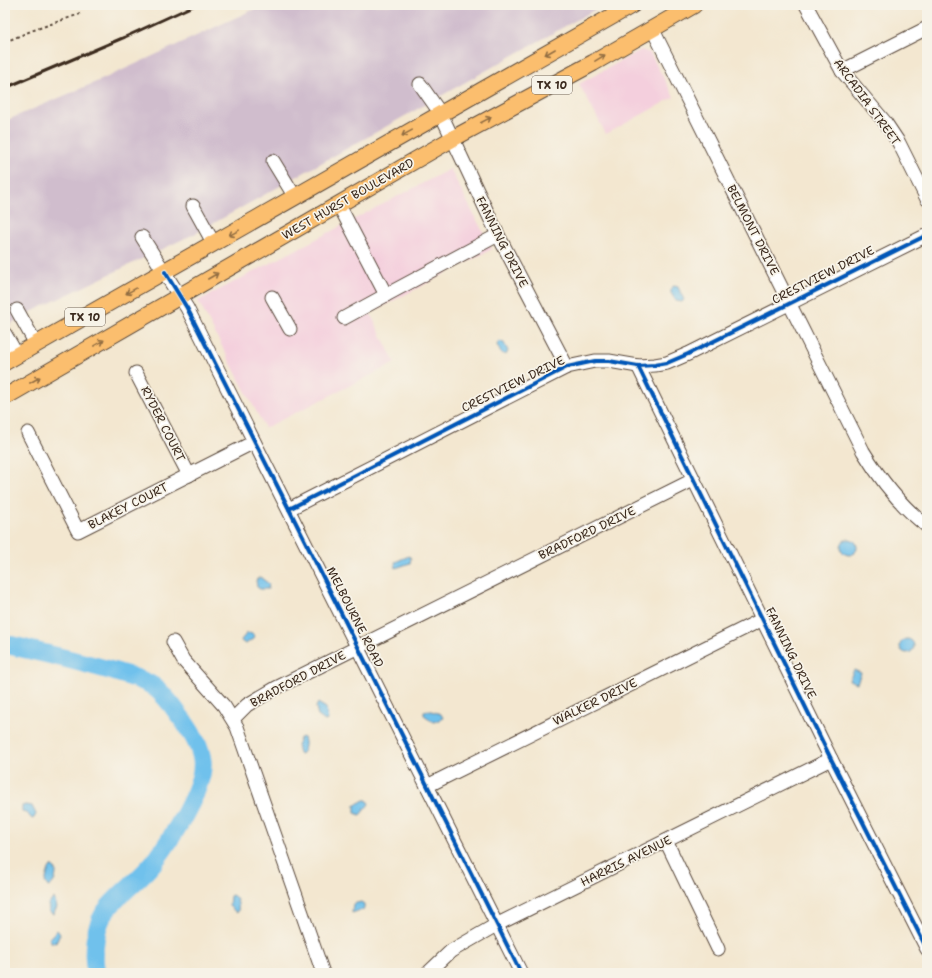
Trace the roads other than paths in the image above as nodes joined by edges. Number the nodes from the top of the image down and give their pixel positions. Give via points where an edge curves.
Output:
1 (632, 5) edge
2 (694, 5) edge
3 (806, 5) edge
4 (652, 28) junction
5 (927, 28) edge
6 (842, 71) junction
7 (420, 84) dead end
8 (441, 114) junction
9 (452, 139) junction
10 (273, 161) dead end
11 (296, 197) junction
12 (927, 199) edge
13 (339, 205) junction
14 (194, 206) dead end
15 (498, 235) junction
16 (927, 235) edge
17 (142, 237) dead end
18 (214, 244) junction
19 (165, 272) junction
20 (179, 295) junction
21 (386, 295) junction
22 (272, 297) dead end
23 (789, 303) junction
24 (17, 310) dead end
25 (344, 318) dead end
26 (290, 329) dead end
27 (5, 334) edge
28 (36, 344) junction
29 (11, 359) edge
30 (638, 366) junction
31 (567, 367) junction
32 (136, 373) dead end
33 (5, 397) edge
34 (28, 433) dead end
35 (254, 442) junction
36 (189, 475) junction
37 (693, 480) junction
38 (289, 509) junction
39 (927, 526) edge
40 (763, 619) junction
41 (173, 642) dead end
42 (358, 646) junction
43 (233, 718) junction
44 (831, 759) junction
45 (427, 786) junction
46 (666, 841) junction
47 (496, 926) junction
48 (718, 949) dead end
49 (927, 949) edge
50 (323, 973) edge
51 (428, 973) edge
52 (521, 973) edge

1 -> 8 main road, TX 10
2 - 4 main road, WEST HURST BOULEVARD / TX 10
3 - 6 street, ARCADIA STREET
9 -> 4 main road, WEST HURST BOULEVARD / TX 10
4 - 23 street, BELMONT DRIVE
5 - 6 street
6 - 12 street, ARCADIA STREET via 885,122 899,143
7 - 8 street, FANNING DRIVE
8 - 9 street, FANNING DRIVE
8 -> 11 main road, TX 10
9 - 13 main road, WEST HURST BOULEVARD / TX 10
9 - 15 street, FANNING DRIVE
10 - 11 street
11 -> 18 main road, TX 10
20 -> 13 main road, WEST HURST BOULEVARD / TX 10
13 - 21 street
14 - 18 street
15 - 21 street
15 - 31 street, FANNING DRIVE
16 - 23 street, CRESTVIEW DRIVE
17 - 19 street, MELBOURNE ROAD
18 - 19 main road, TX 10
19 - 20 street, MELBOURNE ROAD
19 -> 28 main road, TX 10
33 -> 20 main road, WEST HURST BOULEVARD / TX 10
20 - 35 street, MELBOURNE ROAD
21 - 25 street
22 - 26 street
23 - 30 street, CRESTVIEW DRIVE via 677,359 655,365
23 - 39 street, BELMONT DRIVE via 863,451 879,477 897,499
24 - 28 street
27 - 29 street
28 - 29 main road, TX 10
30 - 31 street, CRESTVIEW DRIVE via 595,361
30 - 37 street, FANNING DRIVE
31 - 38 street, CRESTVIEW DRIVE
32 - 36 street, RYDER COURT
34 - 36 street, BLAKEY COURT via 78,531
35 - 36 street, BLAKEY COURT
35 - 38 street, MELBOURNE ROAD
37 - 40 street, FANNING DRIVE
37 - 42 street, BRADFORD DRIVE
38 - 42 street, MELBOURNE ROAD
40 - 44 street, FANNING DRIVE
40 - 45 street, WALKER DRIVE
41 - 43 street via 183,660
42 - 43 street, BRADFORD DRIVE via 257,698
42 - 45 street, MELBOURNE ROAD
43 - 50 street
44 - 46 street, HARRIS AVENUE
44 - 49 street, FANNING DRIVE
45 - 47 street, MELBOURNE ROAD
46 - 47 street, HARRIS AVENUE
46 - 48 street
47 - 51 street, HARRIS AVENUE via 451,951
47 - 52 street, MELBOURNE ROAD

